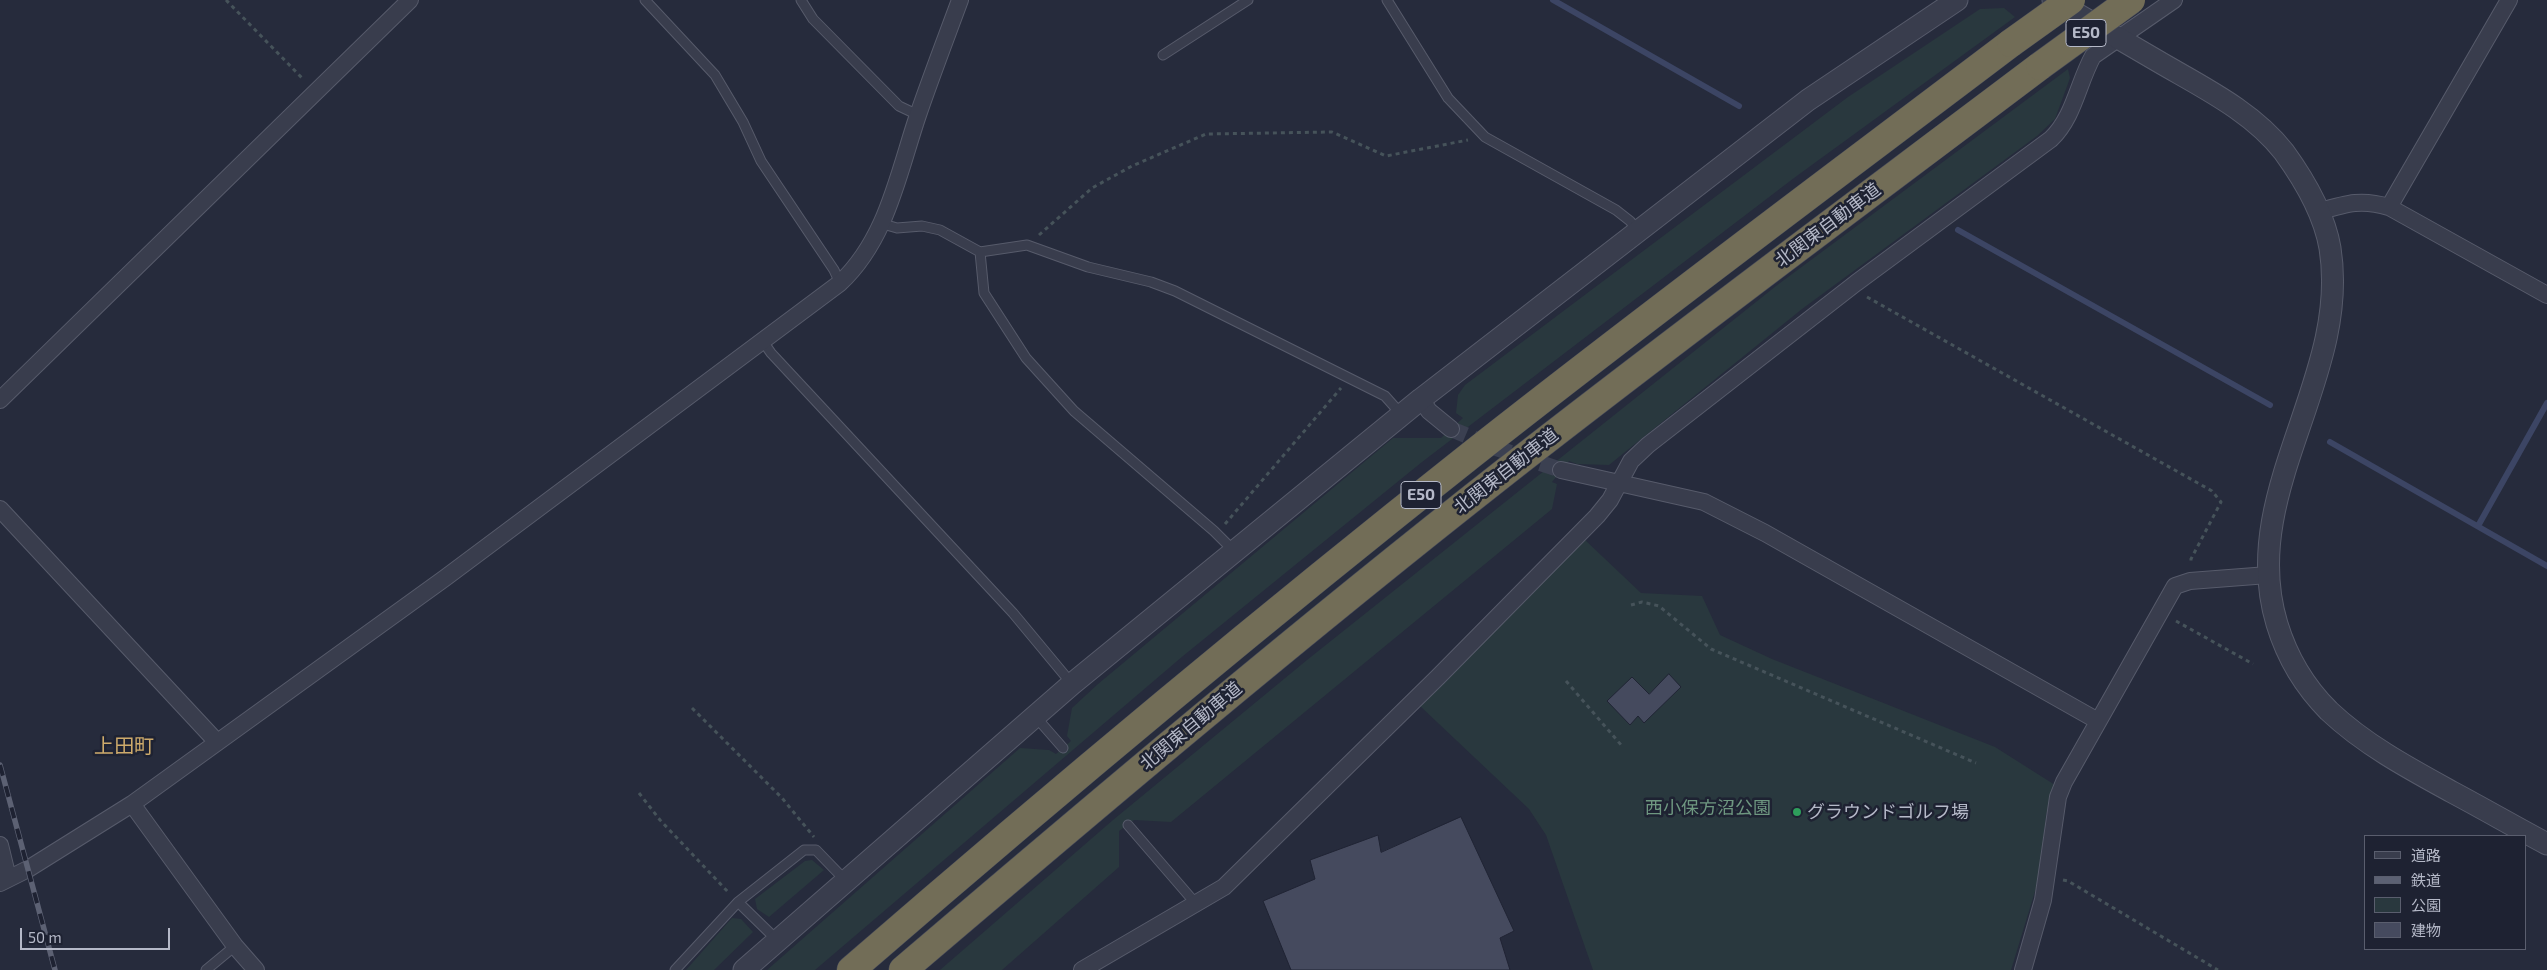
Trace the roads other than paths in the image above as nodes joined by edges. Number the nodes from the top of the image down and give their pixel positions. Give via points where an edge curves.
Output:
1 (410, 0) edge
2 (645, 0) edge
3 (801, 0) edge
4 (960, 0) edge
5 (1248, 0) edge
6 (1386, 0) edge
7 (1957, 0) edge
8 (2053, 0) edge
9 (2071, 0) edge
10 (2132, 0) edge
11 (2174, 0) edge
12 (2509, 0) edge
13 (2117, 38) junction
14 (1162, 54) dead end
15 (918, 115) junction
16 (2389, 207) junction
17 (2321, 211) junction
18 (883, 224) junction
19 (1638, 232) junction
20 (980, 252) junction
21 (840, 283) junction
22 (2547, 295) edge
23 (762, 340) junction
24 (1421, 399) junction
25 (0, 400) edge
26 (1401, 414) junction
27 (1451, 429) tunnel mouth
28 (1561, 470) tunnel mouth
29 (1619, 481) junction
30 (0, 509) edge
31 (1233, 550) junction
32 (2268, 575) junction
33 (1072, 684) junction
34 (1035, 716) junction
35 (2098, 721) junction
36 (217, 742) junction
37 (1063, 748) dead end
38 (132, 804) junction
39 (1128, 825) dead end
40 (2547, 844) edge
41 (0, 845) edge
42 (845, 880) junction
43 (4, 881) edge
44 (738, 902) junction
45 (1197, 905) junction
46 (777, 940) junction
47 (235, 946) junction
48 (206, 970) edge
49 (256, 970) edge
50 (675, 970) edge
51 (744, 970) edge
52 (851, 970) edge
53 (903, 970) edge
54 (1082, 970) edge
55 (2023, 970) edge

1 - 25 street
2 - 21 lane via 716,75 762,161
3 - 15 lane via 813,19 899,106
4 - 15 street
5 - 14 lane
6 - 19 lane via 1448,98 1485,137 1616,210
7 - 19 street via 1808,100
8 - 13 street
9 - 52 highway, 北関東自動車道 / E50, bridge via 1469,456 1136,727
10 - 53 highway, 北関東自動車道 / E50, bridge via 1654,356 1502,474 1243,682
11 - 13 street
12 - 16 street
13 - 17 street via 2218,96 2252,120 2282,150
13 - 29 street via 2093,56 2059,131 1648,445
15 - 18 street
16 - 17 street via 2367,201
16 - 22 street
17 - 32 street via 2330,249 2331,314 2317,373 2273,513
18 - 20 lane via 940,230
18 - 21 street via 858,264
19 - 24 street
20 - 26 lane via 1027,245 1088,267 1175,291 1385,396
20 - 31 lane via 984,292 1026,358 1074,412
21 - 23 street
23 - 33 lane via 771,354 1013,612
23 - 36 street via 445,578
24 - 26 street
24 - 27 street via 1429,411
26 - 31 street
28 - 29 street
29 - 35 street via 1704,502
29 - 45 street via 1598,516 1240,873
30 - 36 street
31 - 33 street
32 - 35 street via 2190,581 2175,586
32 - 40 street via 2272,609 2281,637 2297,671 2329,710 2405,766
33 - 34 street
34 - 37 lane
34 - 42 street
35 - 55 street via 2058,797 2047,879
36 - 38 street
38 - 43 street
38 - 47 street
39 - 45 lane
41 - 43 street
42 - 44 lane via 816,850 804,850
42 - 46 street
44 - 46 lane
44 - 50 lane
45 - 54 street
46 - 51 street
47 - 48 lane
47 - 49 street

